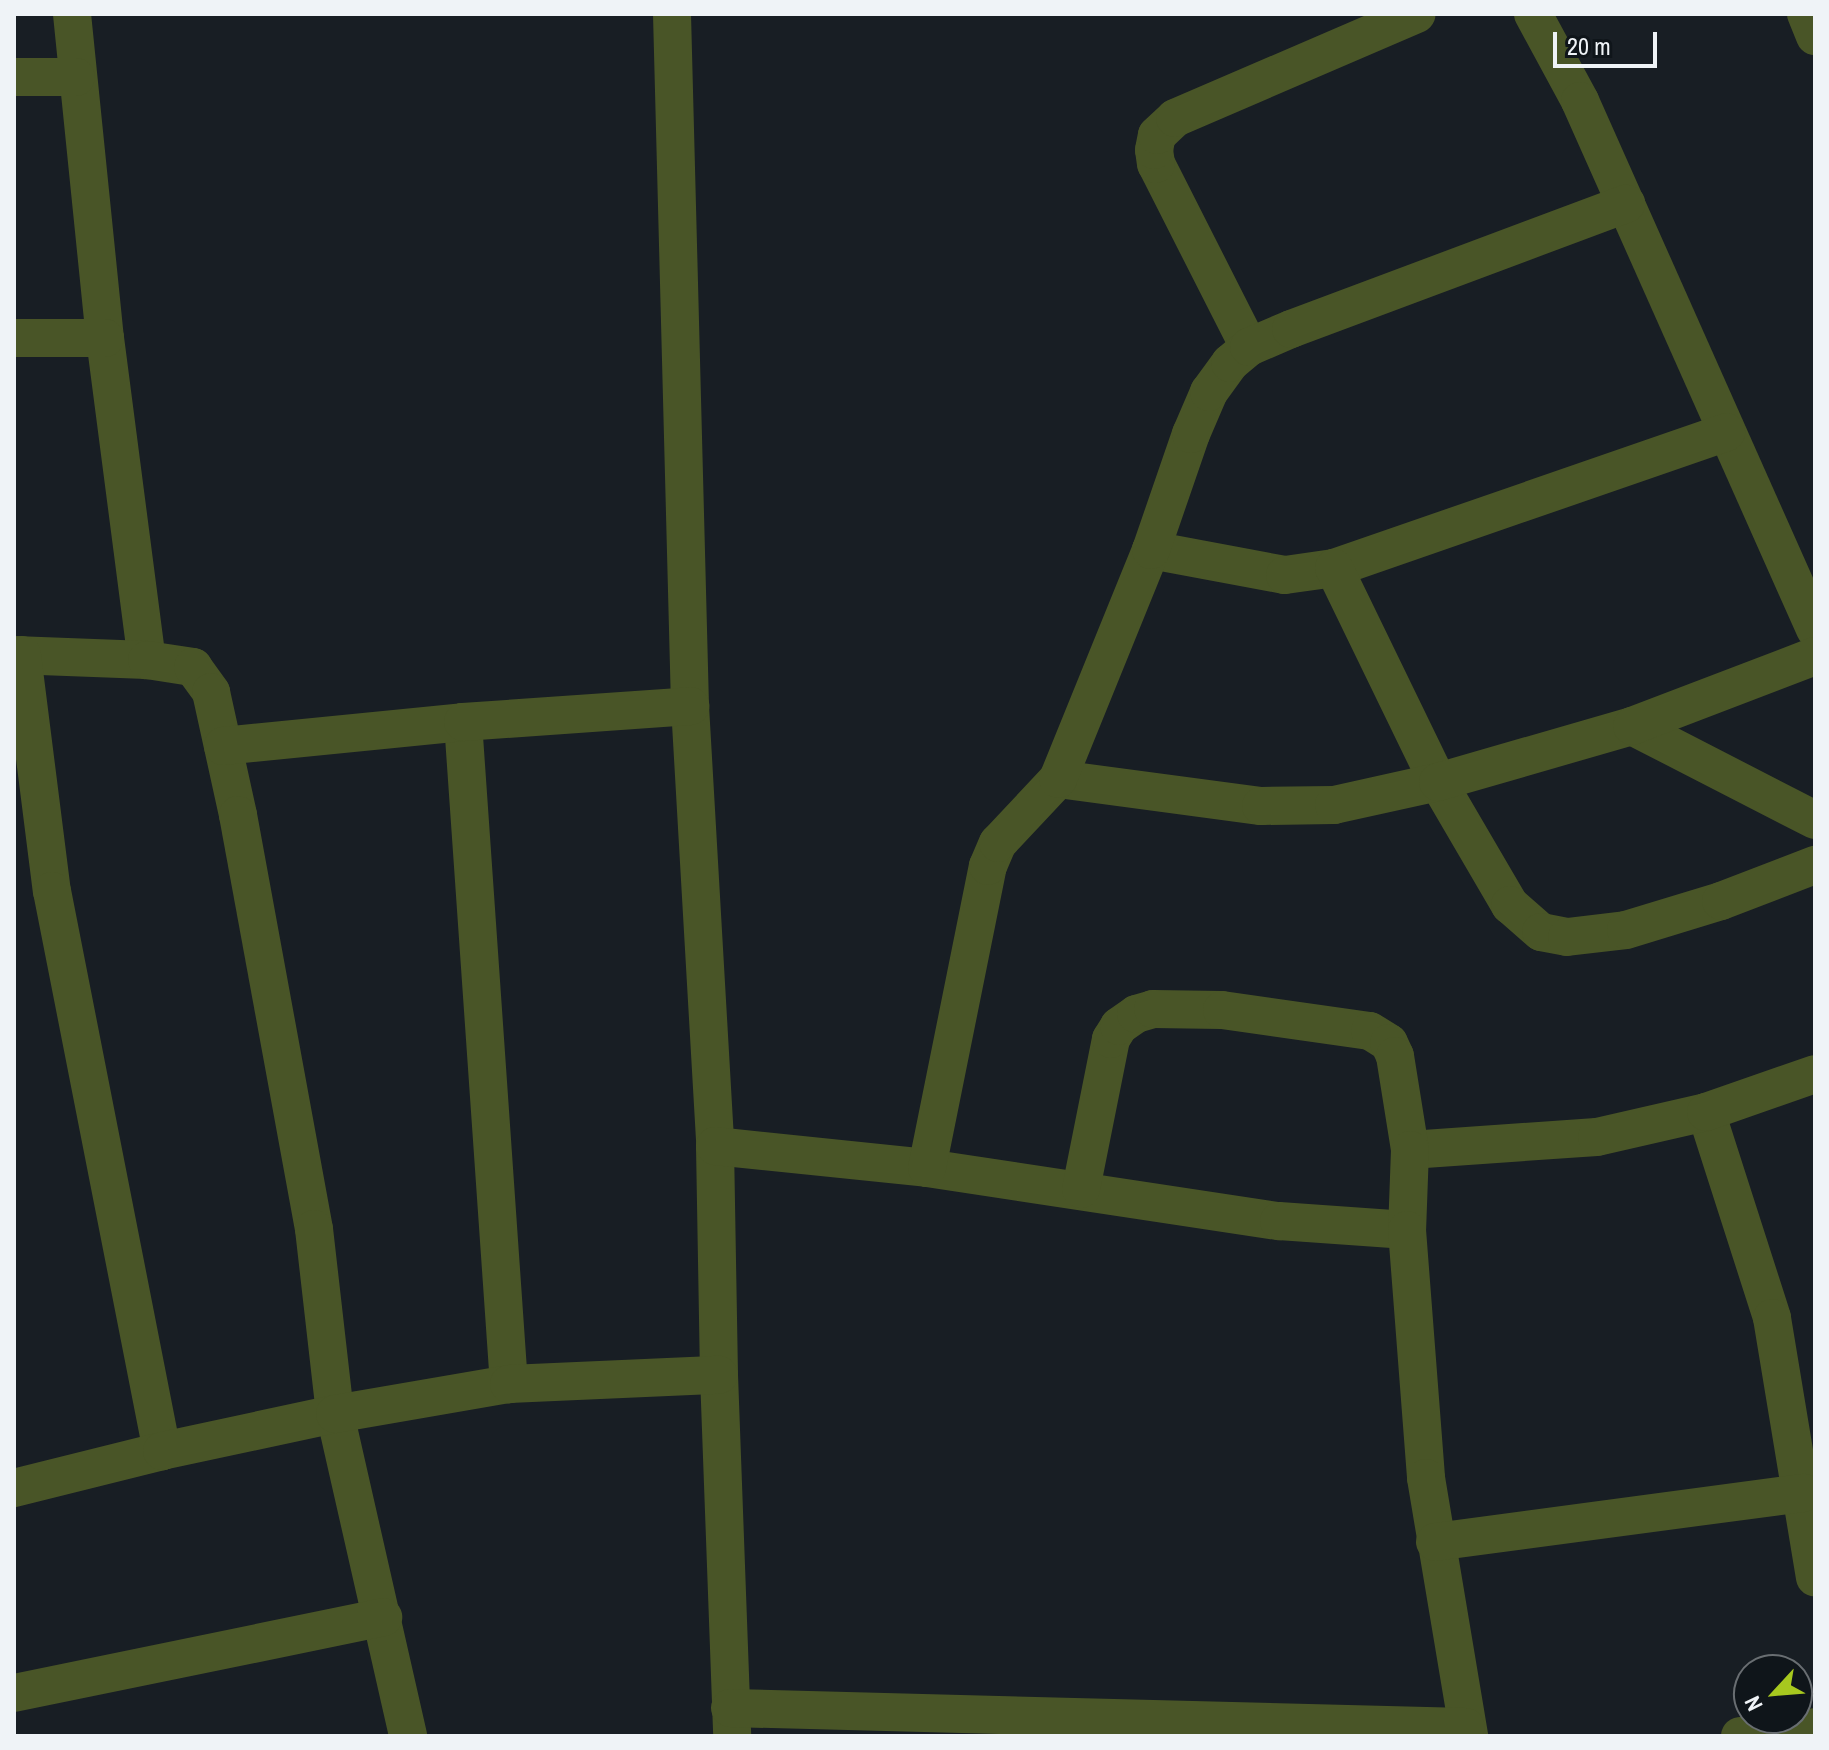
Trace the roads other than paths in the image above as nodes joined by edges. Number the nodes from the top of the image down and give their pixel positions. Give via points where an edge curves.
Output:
1 (72, 14) edge
2 (672, 14) edge
3 (1417, 14) edge
4 (1533, 14) edge
5 (1806, 14) edge
6 (1815, 36) edge
7 (14, 77) edge
8 (76, 77) junction
9 (1626, 204) junction
10 (14, 338) edge
11 (105, 338) junction
12 (1249, 347) junction
13 (1726, 432) junction
14 (1151, 550) junction
15 (1334, 568) junction
16 (1815, 629) edge
17 (18, 655) edge
18 (1815, 656) edge
19 (147, 660) junction
20 (690, 706) junction
21 (463, 722) junction
22 (1632, 726) junction
23 (223, 746) junction
24 (1058, 779) junction
25 (1438, 782) junction
26 (1815, 820) edge
27 (1815, 865) edge
28 (1815, 1074) edge
29 (1706, 1112) junction
30 (715, 1146) junction
31 (1410, 1150) junction
32 (927, 1168) junction
33 (1081, 1189) junction
34 (1407, 1230) junction
35 (719, 1375) junction
36 (509, 1384) junction
37 (335, 1414) junction
38 (162, 1451) junction
39 (14, 1488) edge
40 (1804, 1493) junction
41 (1435, 1542) junction
42 (1815, 1577) edge
43 (383, 1617) junction
44 (14, 1693) edge
45 (731, 1722) edge
46 (1815, 1727) edge
47 (1468, 1732) edge
48 (408, 1736) edge
49 (1740, 1736) edge

1 - 8 street
2 - 20 street
3 - 12 street via 1175,118 1157,135 1156,164
4 - 9 street
5 - 6 street
7 - 8 street
8 - 11 street
9 - 12 street
9 - 13 street
10 - 11 street
11 - 19 street
12 - 14 street via 1209,392
13 - 15 street
13 - 16 street
14 - 15 street via 1285,575
14 - 24 street
15 - 25 street
17 - 19 street
17 - 38 street via 52,891
18 - 22 street
19 - 23 street via 200,672 211,692
20 - 21 street
20 - 30 street
21 - 23 street
21 - 36 street
22 - 25 street
22 - 26 street
23 - 37 street via 314,1229
24 - 25 street via 1152,794 1300,807 1334,805
24 - 32 street via 998,843 988,866
25 - 27 street via 1510,905 1541,932 1567,937 1626,930
28 - 29 street
29 - 31 street via 1597,1137
29 - 40 street via 1772,1318
30 - 32 street
30 - 35 street
31 - 33 street via 1395,1056 1380,1035 1222,1010 1153,1009 1119,1026 1111,1039
31 - 34 street
32 - 33 street
33 - 34 street via 1279,1221
34 - 41 street via 1416,1383
35 - 36 street
35 - 45 street
36 - 37 street
37 - 38 street
37 - 43 street
38 - 39 street
40 - 41 street
40 - 42 street
41 - 47 street
43 - 44 street
43 - 48 street
45 - 47 street
46 - 49 street

